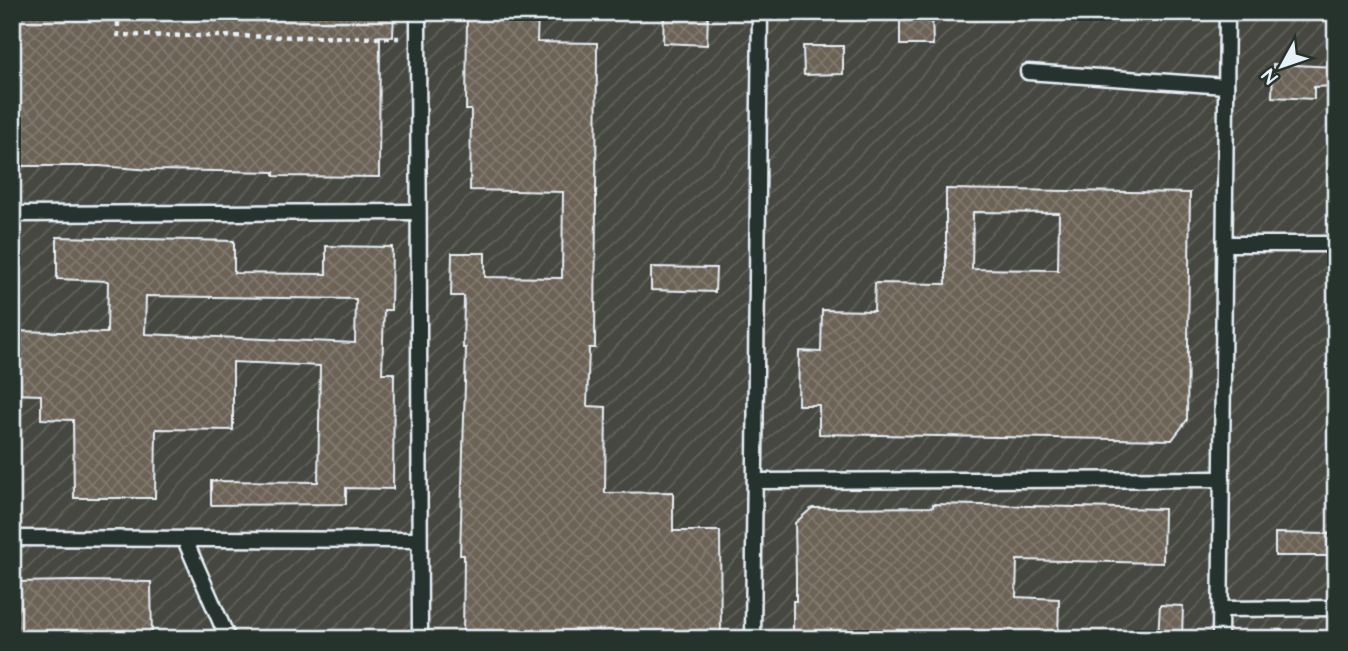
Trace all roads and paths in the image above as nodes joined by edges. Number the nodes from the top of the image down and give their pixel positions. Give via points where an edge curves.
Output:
1 (118, 12) edge
2 (418, 12) edge
3 (760, 12) edge
4 (1227, 12) edge
5 (418, 38) junction
6 (1028, 72) dead end
7 (1226, 86) junction
8 (418, 212) junction
9 (12, 214) edge
10 (1224, 244) junction
11 (1336, 244) edge
12 (1222, 479) junction
13 (756, 481) junction
14 (12, 538) edge
15 (185, 540) junction
16 (419, 540) junction
17 (1336, 608) edge
18 (1220, 609) junction
19 (228, 639) edge
20 (420, 639) edge
21 (753, 639) edge
22 (1220, 639) edge

1 - 5 path via 118,35
2 - 5 lane
3 - 13 lane
4 - 7 lane
5 - 8 lane
6 - 7 lane
7 - 10 lane
8 - 9 lane
8 - 16 lane
10 - 11 lane
10 - 12 lane
12 - 13 lane
12 - 18 lane
13 - 21 lane
14 - 15 lane
15 - 16 lane
15 - 19 lane
16 - 20 lane
17 - 18 lane
18 - 22 lane

